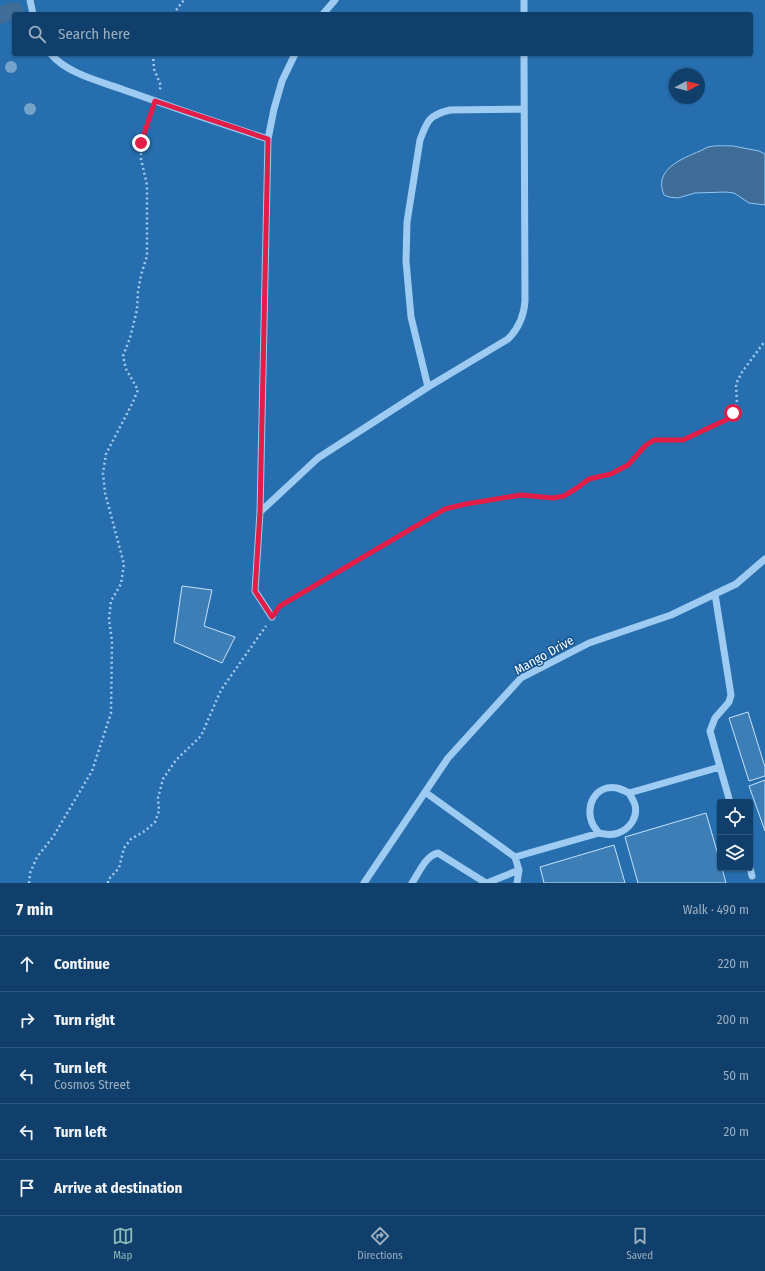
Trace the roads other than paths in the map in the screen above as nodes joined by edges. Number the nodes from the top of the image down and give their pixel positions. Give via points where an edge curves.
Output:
1 (30, 0) edge
2 (335, 0) edge
3 (524, 0) edge
4 (33, 12) edge
5 (325, 12) edge
6 (524, 12) edge
7 (53, 56) edge
8 (294, 56) edge
9 (524, 56) edge
10 (524, 109) junction
11 (268, 139) junction
12 (428, 387) junction
13 (260, 512) junction
14 (765, 559) edge
15 (715, 594) junction
16 (272, 617) road end
17 (720, 767) junction
18 (425, 792) junction
19 (629, 793) junction
20 (729, 799) edge
21 (599, 833) junction
22 (515, 857) junction
23 (519, 870) junction
24 (751, 871) edge
25 (752, 876) dead end
26 (364, 883) edge
27 (412, 883) edge
28 (486, 883) edge
29 (517, 883) edge

1 - 4 street
2 - 5 street
3 - 6 street
7 - 11 street via 78,73
8 - 11 street via 282,81
9 - 10 street
10 - 12 street via 524,313 508,340
10 - 12 street via 450,110 430,118 424,128 407,222 406,261 411,317
11 - 13 street
12 - 13 street via 318,458
13 - 16 street via 255,591
14 - 15 street, Mango Drive via 736,584
15 - 17 street via 731,695 729,702 714,718 710,731
15 - 18 street, Mango Drive via 671,615 589,643 521,678 448,758
17 - 19 street
17 - 20 street
18 - 22 street
18 - 26 street, Mango Drive
19 - 21 street via 635,805 635,818 632,822 618,834
19 - 21 street via 617,788 604,788 595,794 590,805 591,816 593,825
21 - 22 street
22 - 23 street
23 - 28 street
23 - 29 street
24 - 25 street
27 - 28 street via 429,858 438,854

